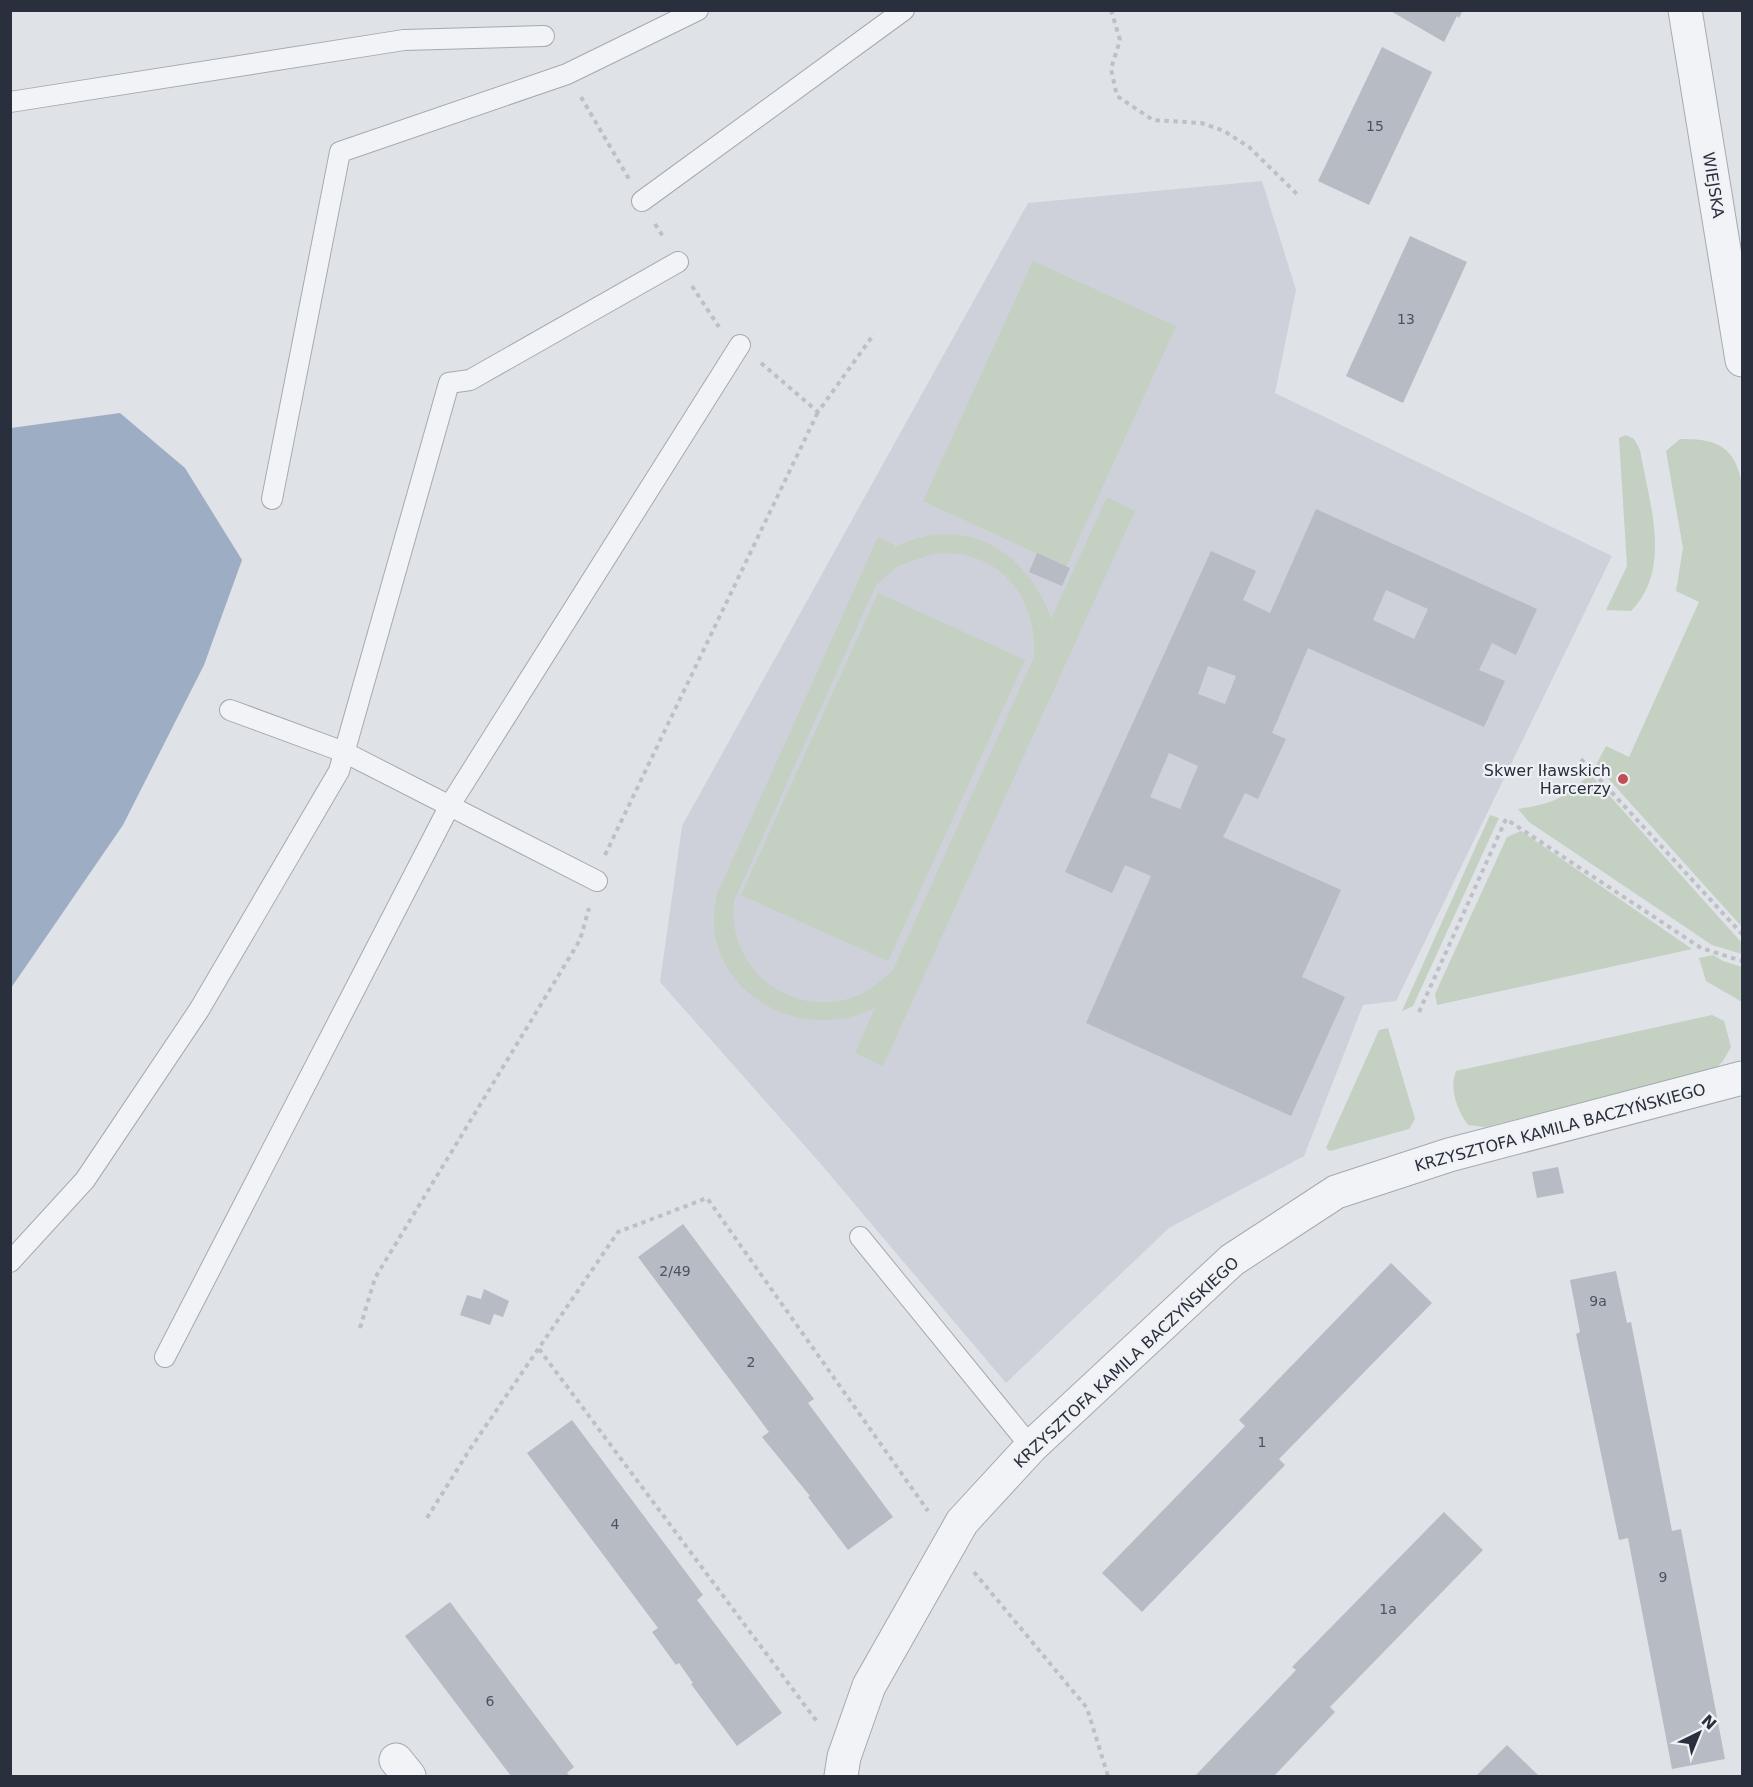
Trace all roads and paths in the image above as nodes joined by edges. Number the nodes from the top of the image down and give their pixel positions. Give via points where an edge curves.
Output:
1 (698, 10) edge
2 (904, 10) edge
3 (1111, 10) edge
4 (1684, 10) edge
5 (544, 36) dead end
6 (10, 102) edge
7 (1298, 195) dead end
8 (642, 201) dead end
9 (678, 262) dead end
10 (740, 345) dead end
11 (1743, 360) edge
12 (272, 499) dead end
13 (230, 710) dead end
14 (344, 752) junction
15 (1581, 759) dead end
16 (450, 805) junction
17 (597, 881) dead end
18 (1743, 934) edge
19 (1743, 961) edge
20 (1419, 1012) dead end
21 (1743, 1078) edge
22 (860, 1237) dead end
23 (10, 1262) edge
24 (539, 1348) junction
25 (165, 1357) dead end
26 (1031, 1447) junction
27 (427, 1518) dead end
28 (950, 1543) junction
29 (842, 1767) edge
30 (1108, 1776) edge

1 - 12 lane via 567,74 340,152
2 - 8 lane
3 - 7 path via 1120,40 1111,69 1117,96 1153,120 1201,123 1224,130 1248,147
4 - 11 street, WIEJSKA
5 - 6 lane via 404,40
9 - 14 lane via 470,380 449,383
10 - 16 lane
13 - 14 lane
14 - 16 lane
14 - 23 lane via 339,771 199,1010 85,1179
15 - 18 path
16 - 17 lane
16 - 25 lane
19 - 20 path via 1701,948 1506,819
21 - 26 street, KRZYSZTOFA KAMILA BACZYŃSKIEGO via 1449,1155 1336,1192 1232,1260
22 - 26 lane
24 - 27 path
24 - 28 path via 618,1232 706,1198
24 - 29 path
26 - 28 street, KRZYSZTOFA KAMILA BACZYŃSKIEGO via 962,1522
28 - 29 street, KRZYSZTOFA KAMILA BACZYŃSKIEGO via 869,1686
28 - 30 path via 1087,1708

